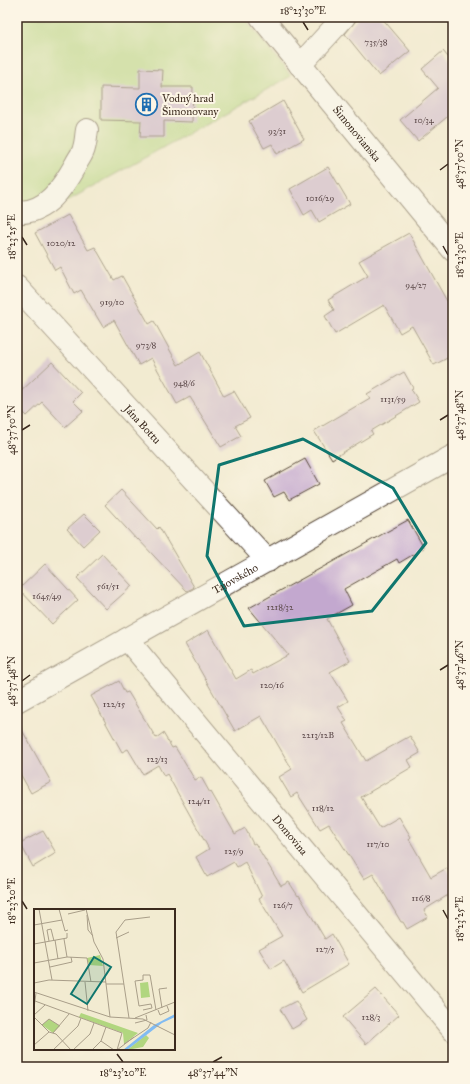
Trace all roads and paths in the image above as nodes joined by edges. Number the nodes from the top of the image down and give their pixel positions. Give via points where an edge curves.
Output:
1 (261, 17) edge
2 (344, 17) edge
3 (300, 65) junction
4 (87, 130) dead end
5 (17, 212) edge
6 (453, 250) edge
7 (17, 287) edge
8 (453, 456) edge
9 (268, 561) junction
10 (127, 639) junction
11 (17, 701) edge
12 (453, 1030) edge

1 - 3 street, Šimonovianska
2 - 3 street
3 - 6 street, Šimonovianska
4 - 5 street via 84,148 63,186 38,208
7 - 9 street, Jána Bottu
8 - 9 street, Tajovského
9 - 10 street, Tajovského
10 - 11 street, Tajovského
10 - 12 street, Domovina

